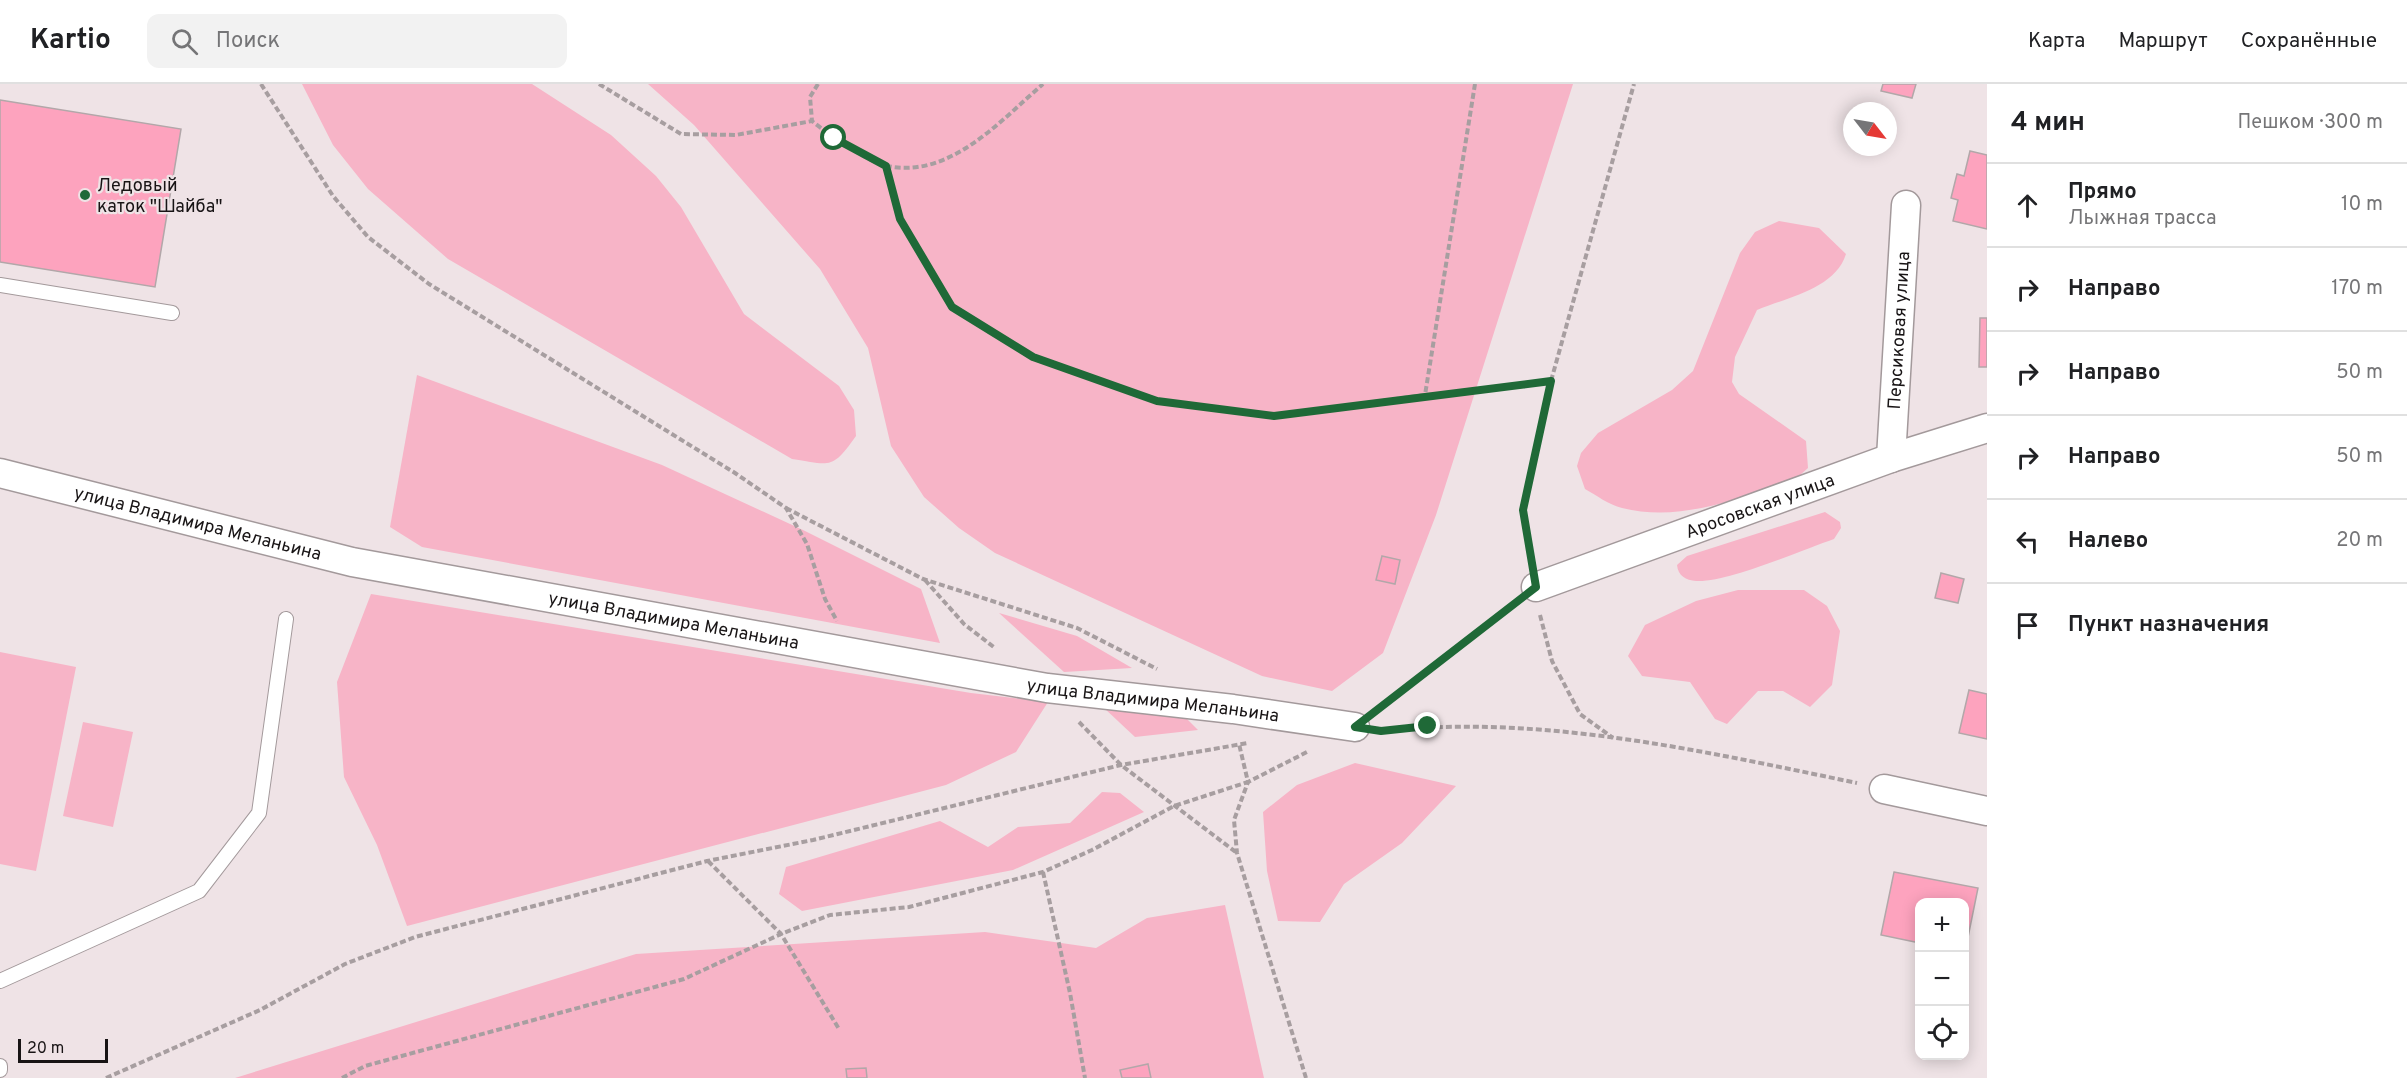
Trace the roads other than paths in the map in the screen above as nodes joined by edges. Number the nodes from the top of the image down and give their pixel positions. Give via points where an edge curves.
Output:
1 (1906, 205) dead end
2 (0, 285) edge
3 (172, 314) dead end
4 (1987, 428) edge
5 (1891, 458) junction
6 (0, 473) edge
7 (1536, 587) road end
8 (286, 620) dead end
9 (1355, 727) road end
10 (1884, 789) road end
11 (1987, 811) edge
12 (0, 981) edge

1 - 5 street, Персиковая улица
2 - 3 lane
4 - 5 street, Аросовская улица
5 - 7 street, Аросовская улица
6 - 9 street, улица Владимира Меланьина via 352,562 1047,688
8 - 12 lane via 259,813 199,891
10 - 11 street

